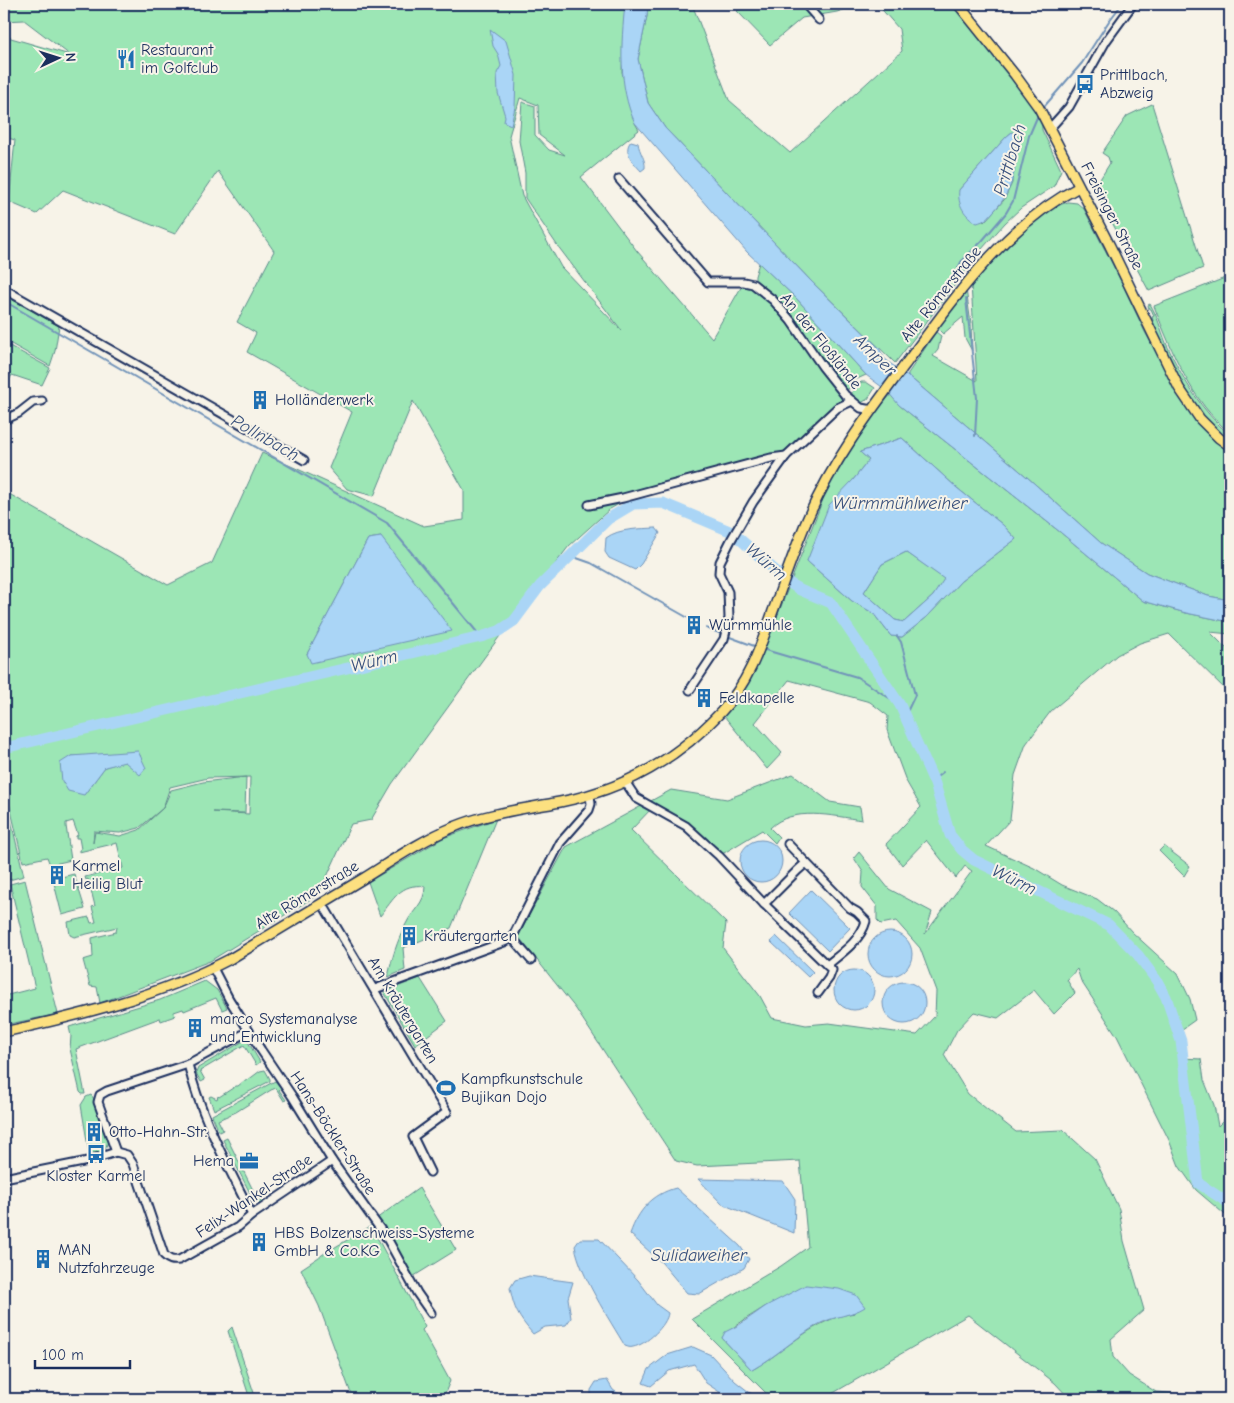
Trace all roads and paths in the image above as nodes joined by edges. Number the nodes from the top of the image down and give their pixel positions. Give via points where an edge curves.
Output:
1 (805, 4) edge
2 (958, 4) edge
3 (1132, 4) edge
4 (819, 20) dead end
5 (1050, 128) junction
6 (619, 180) dead end
7 (1079, 187) junction
8 (4, 289) edge
9 (42, 401) dead end
10 (852, 402) junction
11 (872, 410) junction
12 (4, 420) edge
13 (1230, 446) edge
14 (786, 456) junction
15 (304, 460) dead end
16 (589, 504) dead end
17 (690, 690) dead end
18 (626, 783) junction
19 (590, 795) junction
20 (788, 844) dead end
21 (806, 863) junction
22 (322, 903) junction
23 (764, 904) junction
24 (512, 938) junction
25 (531, 960) dead end
26 (827, 965) junction
27 (213, 968) junction
28 (374, 989) junction
29 (818, 993) dead end
30 (249, 1031) junction
31 (4, 1032) edge
32 (188, 1064) junction
33 (116, 1152) junction
34 (332, 1161) junction
35 (430, 1172) dead end
36 (4, 1178) edge
37 (252, 1215) junction
38 (431, 1313) dead end

1 - 4 street
2 - 5 main road, Freisinger Straße via 1015,75
3 - 5 street via 1106,41 1069,107
5 - 7 main road, Freisinger Straße
6 - 10 street, An der Floßlände via 708,282 747,282 773,300
7 - 11 main road, Alte Römerstraße via 1043,209 994,252 965,284
7 - 13 main road, Freisinger Straße via 1179,388 1200,419
8 - 15 street
9 - 12 street via 33,402
10 - 11 street, An der Floßlände
10 - 14 street via 837,408
11 - 18 main road, Alte Römerstraße via 829,474 806,522 758,654 736,694 701,731 671,755
14 - 16 street
14 - 17 street via 753,502 720,562 720,573 728,592 729,618 724,639
18 - 19 main road, Alte Römerstraße
18 - 23 street via 636,798 686,826
19 - 22 main road, Alte Römerstraße via 493,815 455,827
19 - 24 street via 589,810 560,842
20 - 21 street
21 - 23 street
21 - 26 street via 866,921 864,930
22 - 27 main road, Alte Römerstraße
22 - 28 street, Am Kräutergarten
23 - 26 street
24 - 25 street
24 - 28 street
26 - 29 street via 832,970
27 - 30 street, Hans-Böckler-Straße
27 - 31 main road, Alte Römerstraße via 155,992
28 - 35 street, Am Kräutergarten via 447,1112 413,1137
30 - 32 street
30 - 34 street, Hans-Böckler-Straße
32 - 33 street via 100,1095 98,1102
32 - 37 street via 208,1124
33 - 36 street
33 - 37 street, Felix-Wankel-Straße via 127,1155 133,1164 164,1255 169,1259 179,1260 238,1227
34 - 37 street, Felix-Wankel-Straße
34 - 38 street, Hans-Böckler-Straße via 388,1240

